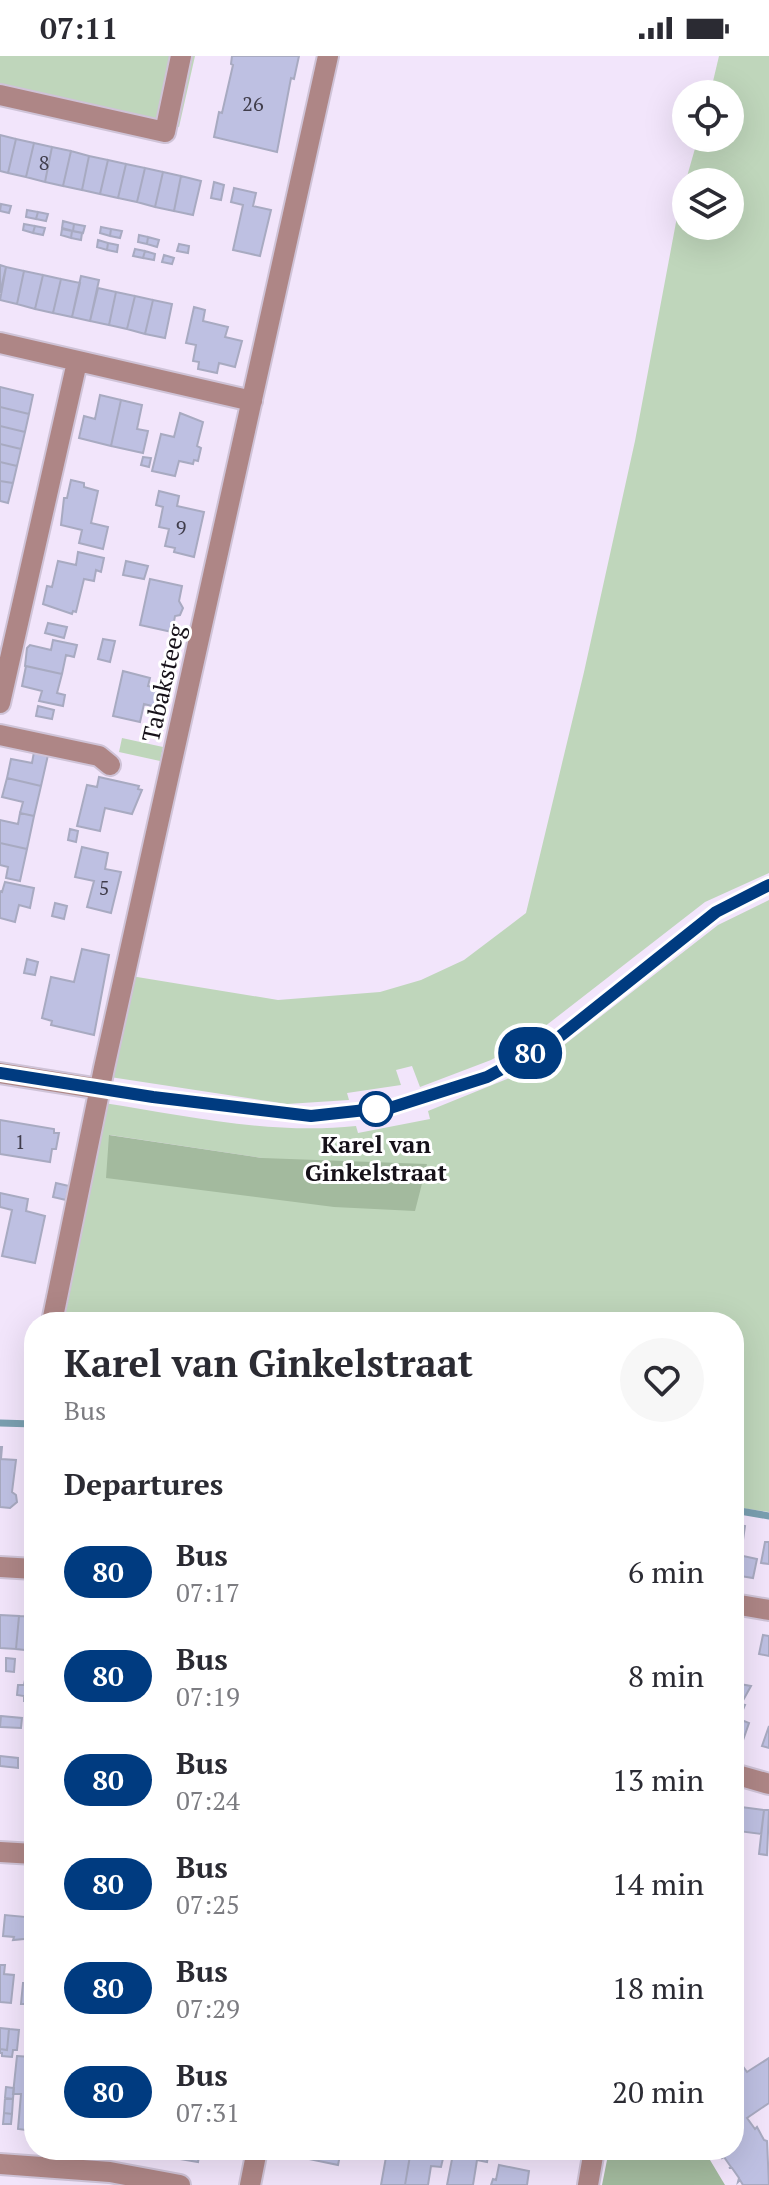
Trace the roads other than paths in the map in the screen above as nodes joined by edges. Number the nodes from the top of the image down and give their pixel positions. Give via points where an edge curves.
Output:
1 (181, 56) edge
2 (328, 56) edge
3 (0, 95) edge
4 (0, 343) edge
5 (77, 362) junction
6 (252, 401) junction
7 (0, 703) edge
8 (0, 735) edge
9 (110, 765) dead end
10 (0, 1073) edge
11 (100, 1089) junction
12 (54, 1312) edge
13 (0, 1567) edge
14 (24, 1568) edge
15 (744, 1606) edge
16 (769, 1610) edge
17 (744, 1777) edge
18 (769, 1784) edge
19 (0, 1852) edge
20 (24, 1853) edge
21 (255, 2160) edge
22 (592, 2160) edge
23 (0, 2164) edge
24 (180, 2185) edge
25 (250, 2185) edge
26 (588, 2185) edge

1 - 3 street via 165,132
2 - 6 street, Tabaksteeg
4 - 5 street
5 - 6 street
5 - 7 street
6 - 11 street, Tabaksteeg
8 - 9 street via 99,756
10 - 11 street
11 - 12 street, Tabaksteeg
13 - 14 street
15 - 16 street
17 - 18 street
19 - 20 street
21 - 25 street
22 - 26 street
23 - 24 street via 110,2172

